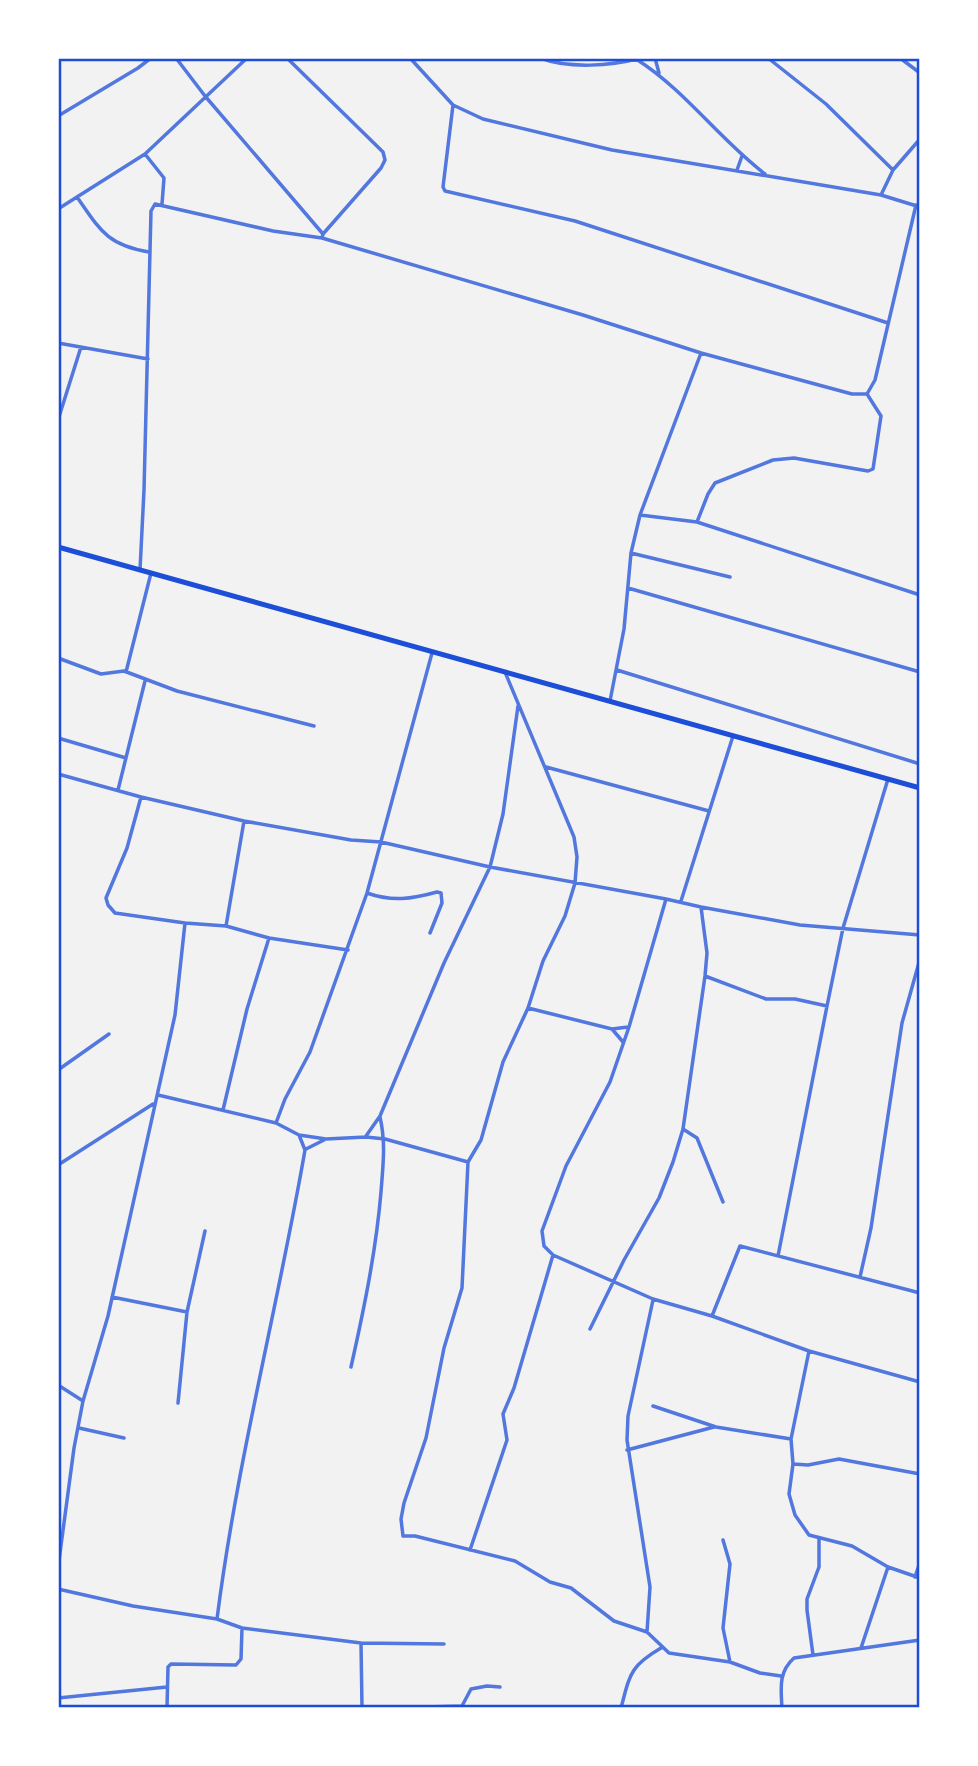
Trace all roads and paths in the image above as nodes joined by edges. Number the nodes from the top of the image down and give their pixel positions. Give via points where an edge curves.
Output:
1 (151, 58) edge
2 (176, 58) edge
3 (247, 58) edge
4 (288, 58) edge
5 (410, 58) edge
6 (540, 58) edge
7 (639, 58) edge
8 (655, 58) edge
9 (768, 58) edge
10 (900, 58) edge
11 (659, 73) junction
12 (920, 73) edge
13 (205, 96) junction
14 (453, 105) junction
15 (58, 116) edge
16 (920, 139) edge
17 (145, 154) junction
18 (742, 156) junction
19 (737, 170) junction
20 (893, 170) junction
21 (766, 175) junction
22 (881, 195) junction
23 (77, 197) junction
24 (162, 204) junction
25 (918, 206) edge
26 (58, 209) edge
27 (323, 237) junction
28 (149, 252) junction
29 (888, 323) junction
30 (58, 343) edge
31 (81, 347) junction
32 (701, 353) junction
33 (148, 359) junction
34 (867, 394) junction
35 (58, 420) edge
36 (640, 515) junction
37 (697, 522) junction
38 (58, 547) edge
39 (631, 554) junction
40 (140, 570) junction
41 (151, 573) junction
42 (730, 578) dead end
43 (628, 589) junction
44 (920, 594) edge
45 (432, 653) junction
46 (58, 658) edge
47 (617, 670) junction
48 (505, 671) junction
49 (126, 672) junction
50 (920, 672) edge
51 (145, 681) junction
52 (610, 701) junction
53 (518, 704) junction
54 (314, 726) dead end
55 (733, 736) junction
56 (58, 738) edge
57 (127, 758) junction
58 (920, 764) edge
59 (546, 767) junction
60 (58, 774) edge
61 (888, 779) junction
62 (920, 788) edge
63 (118, 790) junction
64 (141, 797) junction
65 (709, 811) junction
66 (244, 821) junction
67 (381, 842) junction
68 (490, 867) junction
69 (575, 883) junction
70 (367, 893) junction
71 (666, 899) junction
72 (681, 902) junction
73 (701, 907) junction
74 (185, 923) junction
75 (226, 926) junction
76 (843, 928) junction
77 (430, 933) dead end
78 (920, 935) edge
79 (269, 938) junction
80 (348, 950) junction
81 (920, 959) edge
82 (705, 976) junction
83 (827, 1006) junction
84 (528, 1008) junction
85 (629, 1027) junction
86 (612, 1029) junction
87 (109, 1034) dead end
88 (623, 1042) junction
89 (58, 1070) edge
90 (158, 1095) junction
91 (155, 1103) junction
92 (223, 1110) junction
93 (380, 1116) junction
94 (276, 1123) junction
95 (683, 1129) junction
96 (299, 1135) junction
97 (366, 1137) junction
98 (326, 1139) junction
99 (385, 1139) junction
100 (305, 1150) junction
101 (468, 1162) junction
102 (58, 1165) edge
103 (723, 1202) dead end
104 (205, 1231) dead end
105 (553, 1255) junction
106 (778, 1256) junction
107 (859, 1278) junction
108 (614, 1282) junction
109 (920, 1293) edge
110 (112, 1297) junction
111 (653, 1299) junction
112 (187, 1312) junction
113 (712, 1316) junction
114 (590, 1329) dead end
115 (808, 1351) junction
116 (351, 1367) dead end
117 (920, 1382) edge
118 (58, 1385) edge
119 (83, 1401) junction
120 (178, 1403) dead end
121 (653, 1406) dead end
122 (79, 1427) junction
123 (716, 1427) junction
124 (124, 1438) dead end
125 (791, 1439) junction
126 (626, 1450) junction
127 (793, 1464) junction
128 (920, 1474) edge
129 (819, 1538) junction
130 (723, 1540) dead end
131 (470, 1551) junction
132 (920, 1562) edge
133 (888, 1567) junction
134 (58, 1568) edge
135 (918, 1578) edge
136 (58, 1589) edge
137 (218, 1619) junction
138 (242, 1628) junction
139 (647, 1632) junction
140 (920, 1640) edge
141 (361, 1643) junction
142 (444, 1644) dead end
143 (661, 1648) junction
144 (861, 1648) junction
145 (813, 1655) junction
146 (730, 1662) junction
147 (781, 1676) junction
148 (167, 1687) junction
149 (500, 1687) dead end
150 (58, 1698) edge
151 (167, 1708) edge
152 (362, 1708) edge
153 (390, 1708) edge
154 (621, 1708) edge
155 (782, 1708) edge

1 - 15 street
2 - 13 street
3 - 13 street
4 - 27 street via 383,152 385,160
5 - 14 street
6 - 7 street via 571,64
7 - 11 street
8 - 11 street
9 - 20 street via 826,104
10 - 12 street
11 - 18 street
13 - 17 street
13 - 27 street
14 - 19 street via 482,119 612,150
14 - 29 street via 445,191 575,221
16 - 20 street
17 - 23 street
17 - 24 street via 164,178
18 - 19 street
18 - 21 street
19 - 21 street
20 - 22 street
21 - 22 street
22 - 25 street
23 - 26 street
23 - 28 street via 115,243
24 - 27 street
24 - 28 street via 155,204 151,211
25 - 29 street
27 - 32 street
28 - 33 street
29 - 34 street via 874,385
30 - 31 street
31 - 33 street
31 - 35 street
32 - 34 street via 852,394
32 - 36 street
33 - 40 street
34 - 37 street via 881,416 873,469 794,458 774,460 715,483
36 - 37 street
36 - 39 street
37 - 44 street
38 - 40 main road
39 - 42 street
39 - 43 street
40 - 41 main road
41 - 45 main road
41 - 49 street
43 - 47 street
43 - 50 street
45 - 48 main road
45 - 67 street
46 - 49 street via 105,675
47 - 52 street
47 - 58 street
48 - 52 main road
48 - 53 street
49 - 51 street
51 - 54 street
51 - 57 street
52 - 55 main road
53 - 59 street
53 - 68 street via 507,794
55 - 61 main road
55 - 65 street
56 - 57 street
57 - 63 street
59 - 65 street
59 - 69 street via 573,837
60 - 63 street
61 - 62 main road
61 - 76 street
63 - 64 street
64 - 66 street
64 - 74 street via 106,898 108,905 115,913
65 - 72 street
66 - 67 street
66 - 75 street
67 - 68 street
67 - 70 street
68 - 69 street
68 - 93 street
69 - 71 street
69 - 84 street
70 - 77 street via 400,900 441,893 442,903
70 - 80 street
71 - 72 street
71 - 85 street
72 - 73 street
73 - 76 street
73 - 82 street
74 - 75 street
74 - 90 street via 175,1015
75 - 79 street
76 - 78 street
76 - 83 street
79 - 80 street
79 - 92 street
80 - 94 street via 310,1052
81 - 107 street via 902,1023 871,1228
82 - 83 street via 766,999
82 - 95 street
83 - 106 street
84 - 86 street
84 - 101 street via 497,1079 481,1140
85 - 86 street
85 - 88 street
86 - 88 street
87 - 89 street
88 - 105 street via 610,1082 566,1166 542,1231 544,1246
90 - 91 street
90 - 92 street
91 - 102 street
91 - 110 street
92 - 94 street
93 - 97 street
93 - 99 street
94 - 96 street
95 - 103 street via 697,1138
95 - 108 street via 664,1187
96 - 98 street
96 - 100 street
97 - 98 street
97 - 99 street
98 - 100 street
99 - 101 street
99 - 116 street via 368,1292
100 - 137 street via 240,1478
101 - 131 street via 462,1288 401,1519 403,1536
104 - 112 street
105 - 108 street
105 - 131 street via 503,1414 507,1440
106 - 107 street
106 - 113 street via 739,1246
107 - 109 street
108 - 111 street
108 - 114 street
110 - 112 street
110 - 119 street
111 - 113 street
111 - 126 street via 628,1416
112 - 120 street
113 - 115 street
115 - 117 street
115 - 125 street
118 - 119 street
119 - 122 street
121 - 123 street
122 - 124 street
122 - 134 street
123 - 125 street
123 - 126 street
125 - 127 street
126 - 139 street via 650,1587
127 - 128 street via 839,1459
127 - 129 street via 792,1506 804,1531
129 - 133 street via 852,1546
129 - 145 street via 819,1567 807,1599
130 - 146 street via 730,1563 723,1628
131 - 139 street via 515,1561 550,1582 571,1588 614,1621
132 - 135 street
133 - 135 street
133 - 144 street
136 - 137 street
137 - 138 street
138 - 141 street
138 - 148 street via 239,1664 171,1664 166,1670
139 - 143 street
140 - 144 street
141 - 142 street
141 - 152 street
143 - 146 street
143 - 154 street via 638,1661
144 - 145 street
145 - 147 street via 794,1658
146 - 147 street
147 - 155 street
148 - 150 street
148 - 151 street
149 - 153 street via 471,1689 463,1706

